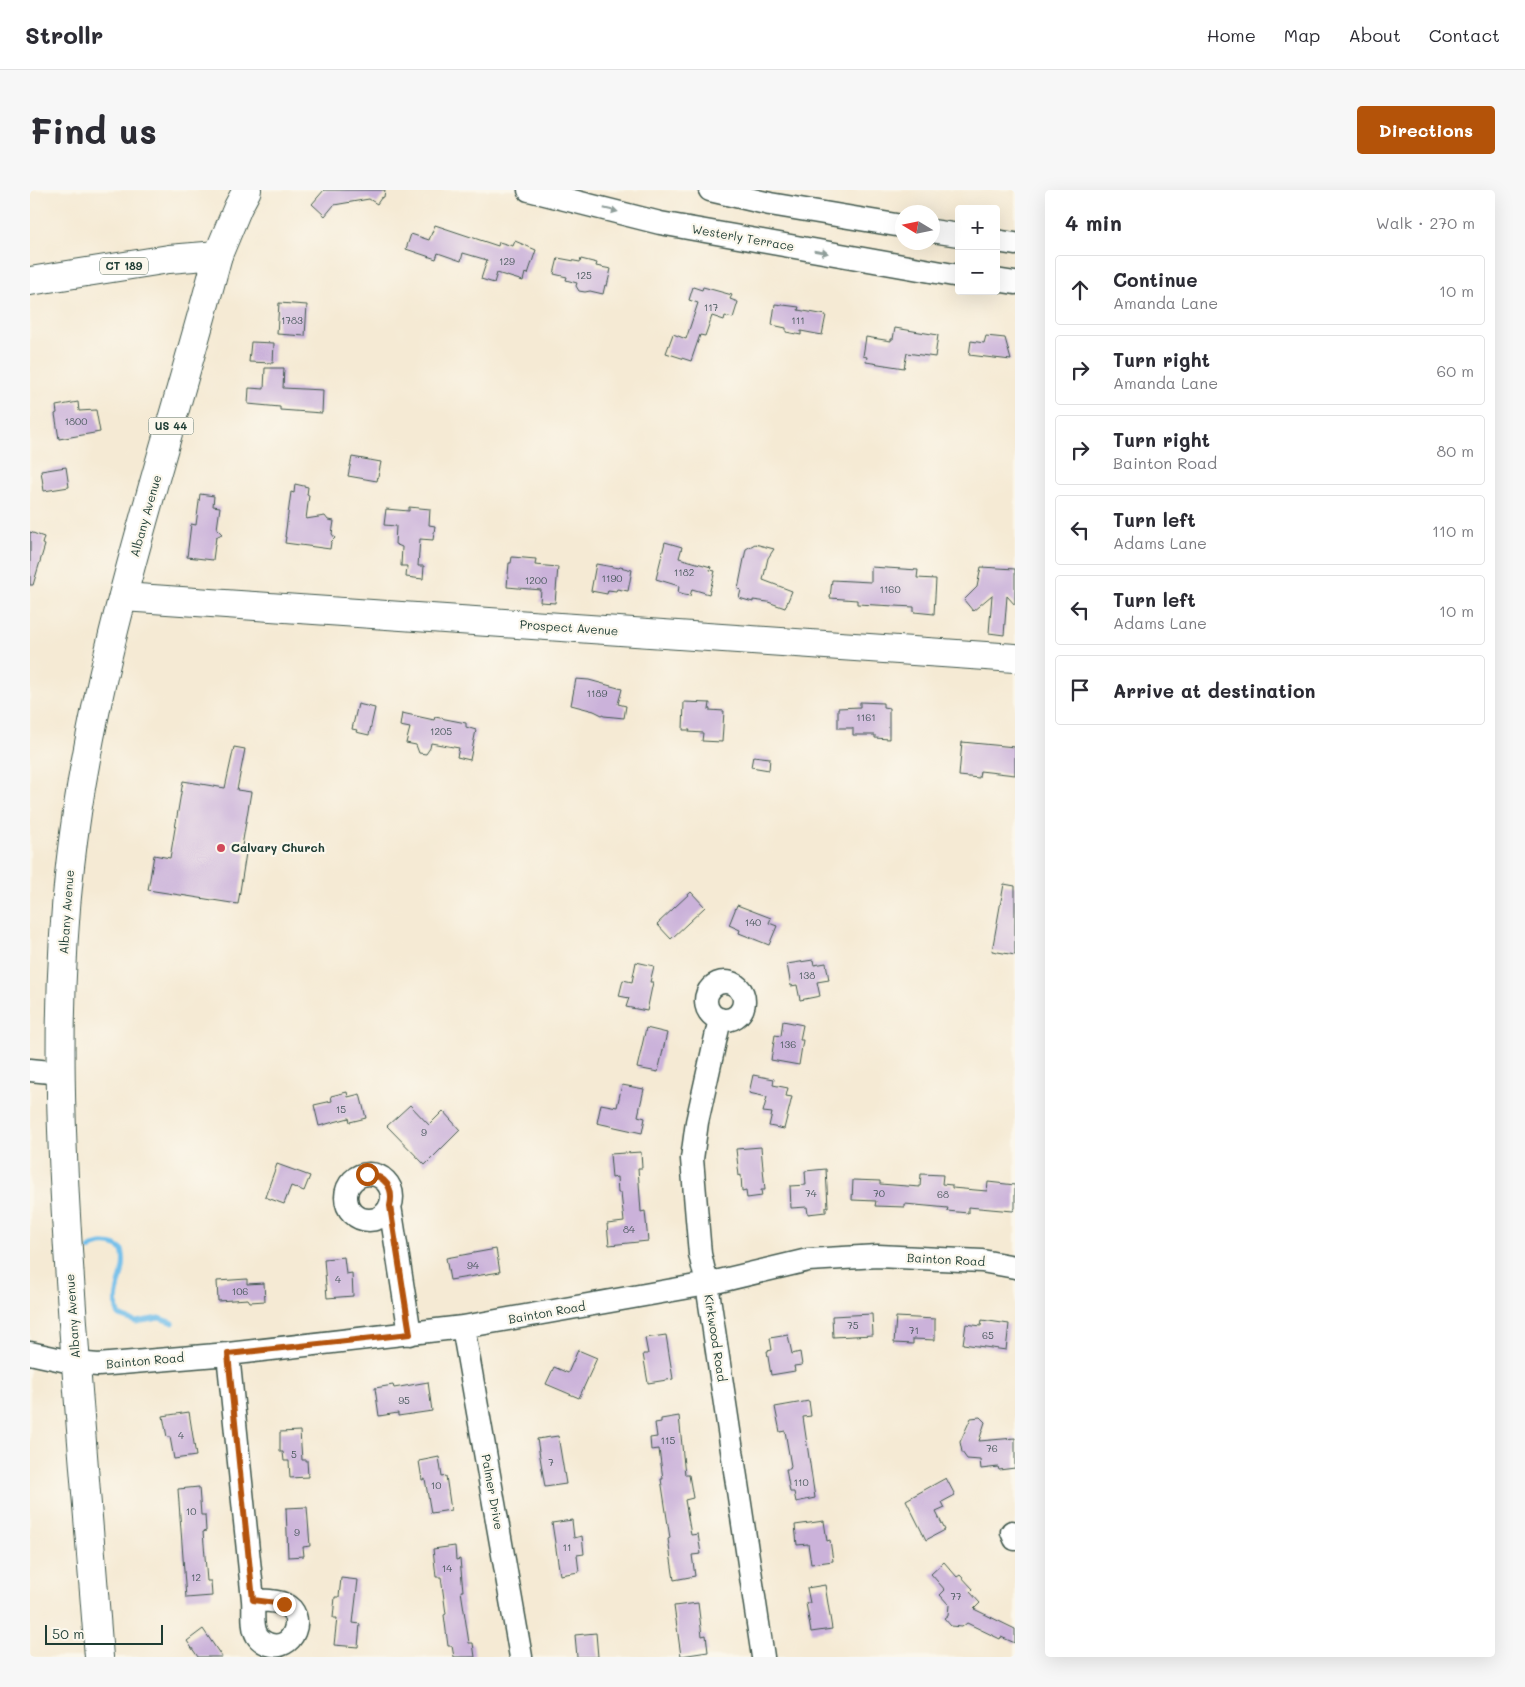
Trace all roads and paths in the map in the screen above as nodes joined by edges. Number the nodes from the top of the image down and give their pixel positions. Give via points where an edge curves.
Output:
1 (247, 190) edge
2 (529, 190) edge
3 (710, 190) edge
4 (895, 225) edge
5 (940, 232) edge
6 (955, 234) edge
7 (1000, 242) edge
8 (1015, 244) edge
9 (218, 256) junction
10 (955, 275) edge
11 (30, 281) edge
12 (1000, 281) edge
13 (1015, 283) edge
14 (123, 597) junction
15 (1015, 658) edge
16 (720, 1019) dead end
17 (30, 1070) edge
18 (61, 1073) junction
19 (390, 1206) dead end
20 (1015, 1267) edge
21 (706, 1284) junction
22 (463, 1328) junction
23 (410, 1334) junction
24 (30, 1354) edge
25 (228, 1354) junction
26 (76, 1363) junction
27 (253, 1600) dead end
28 (100, 1657) edge
29 (522, 1657) edge
30 (763, 1657) edge

1 - 9 main road, Albany Avenue / US 44
2 -> 10 street, Westerly Terrace via 660,223
3 - 4 street via 770,204
5 - 6 street
7 - 8 street
9 - 11 main road, CT 189 via 168,259
9 - 14 main road, Albany Avenue / US 44
12 - 13 street
14 - 15 main road, Prospect Avenue
14 - 18 main road, Albany Avenue / US 44 via 81,786 70,864 62,991
16 - 21 street, Kirkwood Road via 692,1159 700,1254
17 - 18 street
18 - 26 main road, Albany Avenue / US 44 via 64,1190
19 - 23 street
20 - 21 street, Bainton Road via 982,1261 878,1256 808,1260
21 - 22 street, Bainton Road
21 - 30 street, Kirkwood Road
22 - 23 street, Bainton Road
22 - 29 street, Palmer Drive
23 - 25 street, Bainton Road
24 - 26 street, Bainton Road
25 - 26 street, Bainton Road via 98,1365
25 - 27 street
26 - 28 main road, Albany Avenue / US 44

